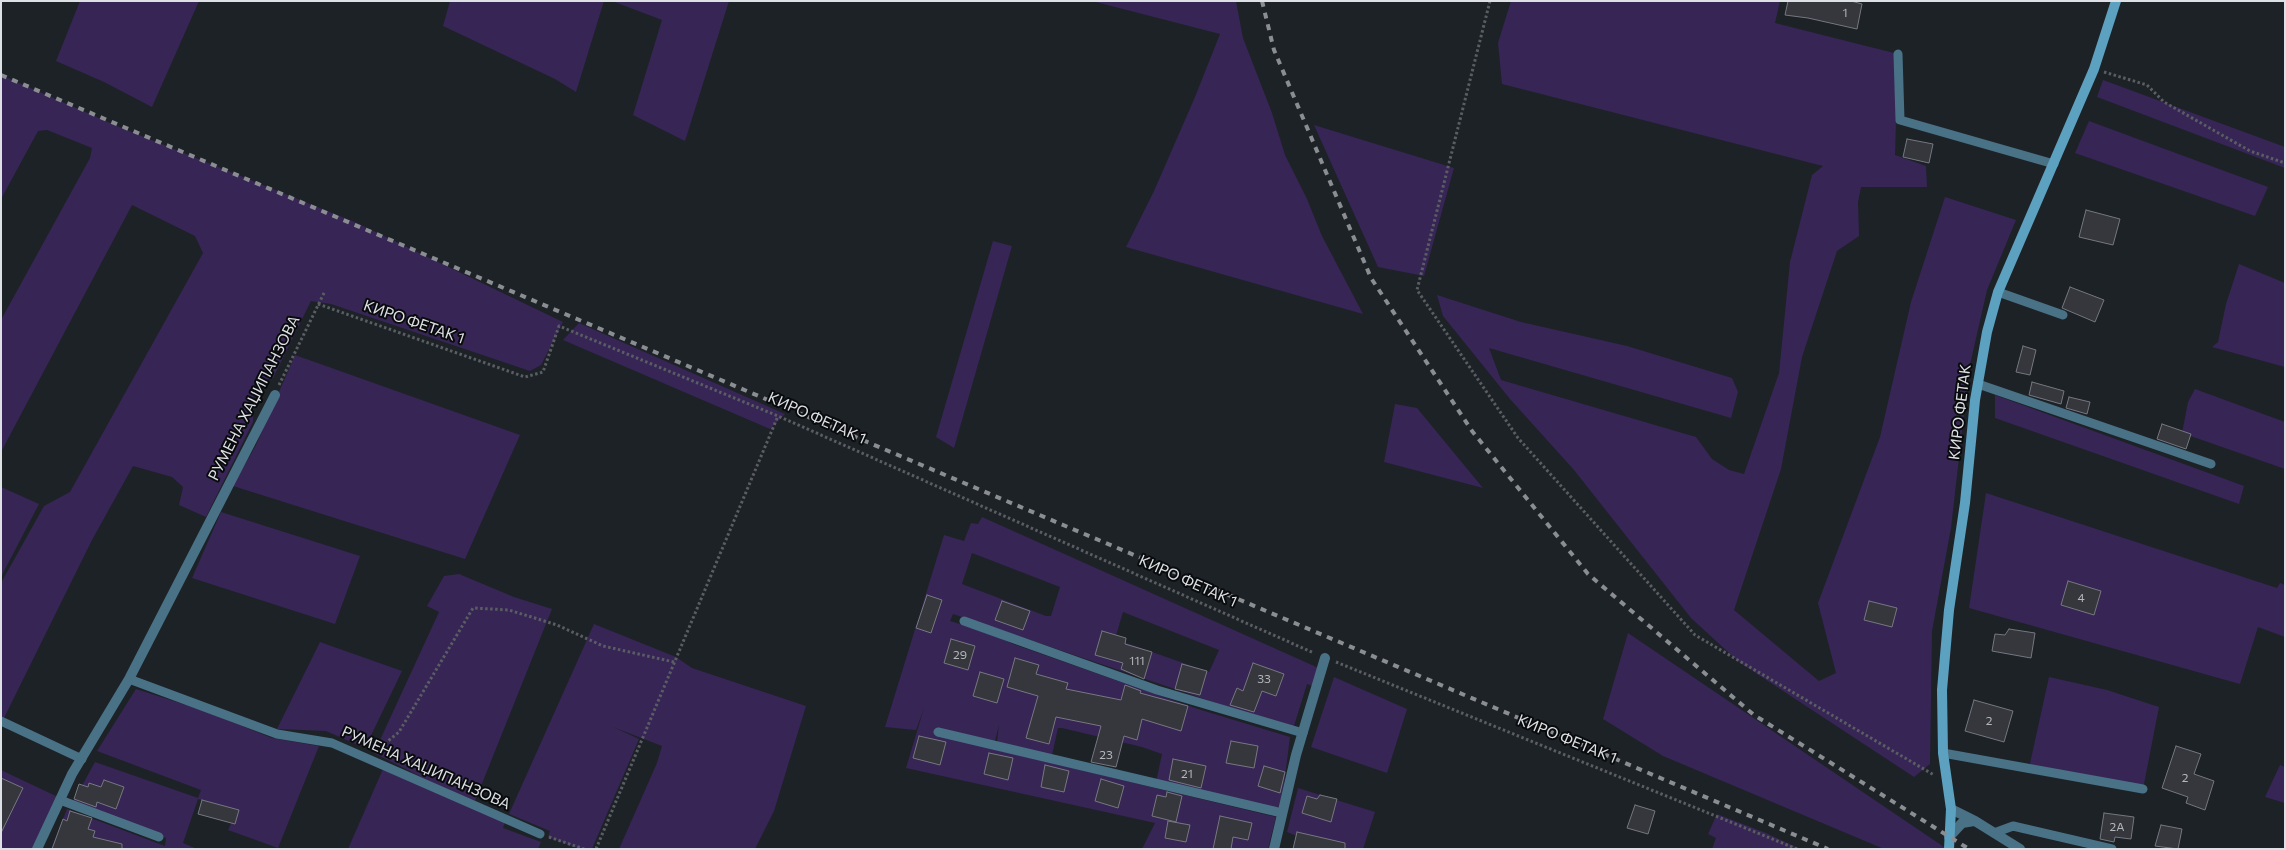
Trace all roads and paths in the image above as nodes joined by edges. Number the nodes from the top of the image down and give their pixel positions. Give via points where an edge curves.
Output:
1 (1490, 1) edge
2 (2116, 1) edge
3 (1898, 54) dead end
4 (2094, 69) junction
5 (2285, 163) edge
6 (2054, 164) junction
7 (325, 291) dead end
8 (1998, 292) junction
9 (318, 304) junction
10 (2063, 315) dead end
11 (1978, 384) junction
12 (275, 395) joint
13 (778, 416) junction
14 (2211, 464) dead end
15 (964, 621) dead end
16 (1325, 658) junction
17 (674, 662) junction
18 (129, 679) junction
19 (1, 721) edge
20 (938, 732) dead end
21 (1303, 733) junction
22 (1943, 753) junction
23 (367, 758) junction
24 (82, 759) junction
25 (1947, 782) junction
26 (2143, 789) dead end
27 (60, 800) junction
28 (1951, 809) junction
29 (1282, 813) junction
30 (1975, 821) junction
31 (1994, 833) junction
32 (540, 834) joint
33 (159, 837) dead end
34 (1949, 837) junction
35 (37, 849) edge
36 (584, 849) edge
37 (596, 849) edge
38 (1274, 849) edge
39 (1797, 849) edge
40 (1949, 849) edge
41 (2020, 849) edge
42 (2112, 849) edge

1 - 25 path via 1417,290 1518,438 1695,635
2 - 4 main road, КИРО ФЕТАК
3 - 6 lane via 1900,120
4 - 5 path via 2147,85 2164,102 2250,151
4 - 6 main road, КИРО ФЕТАК
6 - 8 main road, КИРО ФЕТАК
7 - 9 path, РУМЕНА ХАЏИПАНЗОВА
8 - 10 lane
8 - 11 main road, КИРО ФЕТАК via 1986,332
9 - 12 path, РУМЕНА ХАЏИПАНЗОВА
9 - 13 path, КИРО ФЕТАК 1 via 525,377 543,372 559,326
11 - 14 lane
11 - 22 main road, КИРО ФЕТАК via 1965,503 1948,610 1942,690
12 - 18 street, РУМЕНА ХАЏИПАНЗОВА
13 - 16 path, КИРО ФЕТАК 1
13 - 17 path
15 - 21 lane via 1157,690
16 - 21 street
16 - 39 path, КИРО ФЕТАК 1
17 - 23 path via 603,646 557,625 509,610 473,608 399,732
17 - 37 path
18 - 23 lane, РУМЕНА ХАЏИПАНЗОВА via 277,734 332,743
18 - 24 street, РУМЕНА ХАЏИПАНЗОВА
19 - 24 lane
20 - 29 lane
21 - 29 street
22 - 25 main road, КИРО ФЕТАК
22 - 26 lane
23 - 32 lane, РУМЕНА ХАЏИПАНЗОВА
24 - 27 street, РУМЕНА ХАЏИПАНЗОВА
25 - 28 main road, КИРО ФЕТАК
27 - 33 lane
27 - 35 street, РУМЕНА ХАЏИПАНЗОВА
28 - 30 street
28 - 34 main road, КИРО ФЕТАК
29 - 38 street
30 - 31 street
30 - 34 street via 1962,823
31 - 41 street
31 - 42 lane via 2013,826
32 - 36 path
34 - 40 main road, КИРО ФЕТАК

